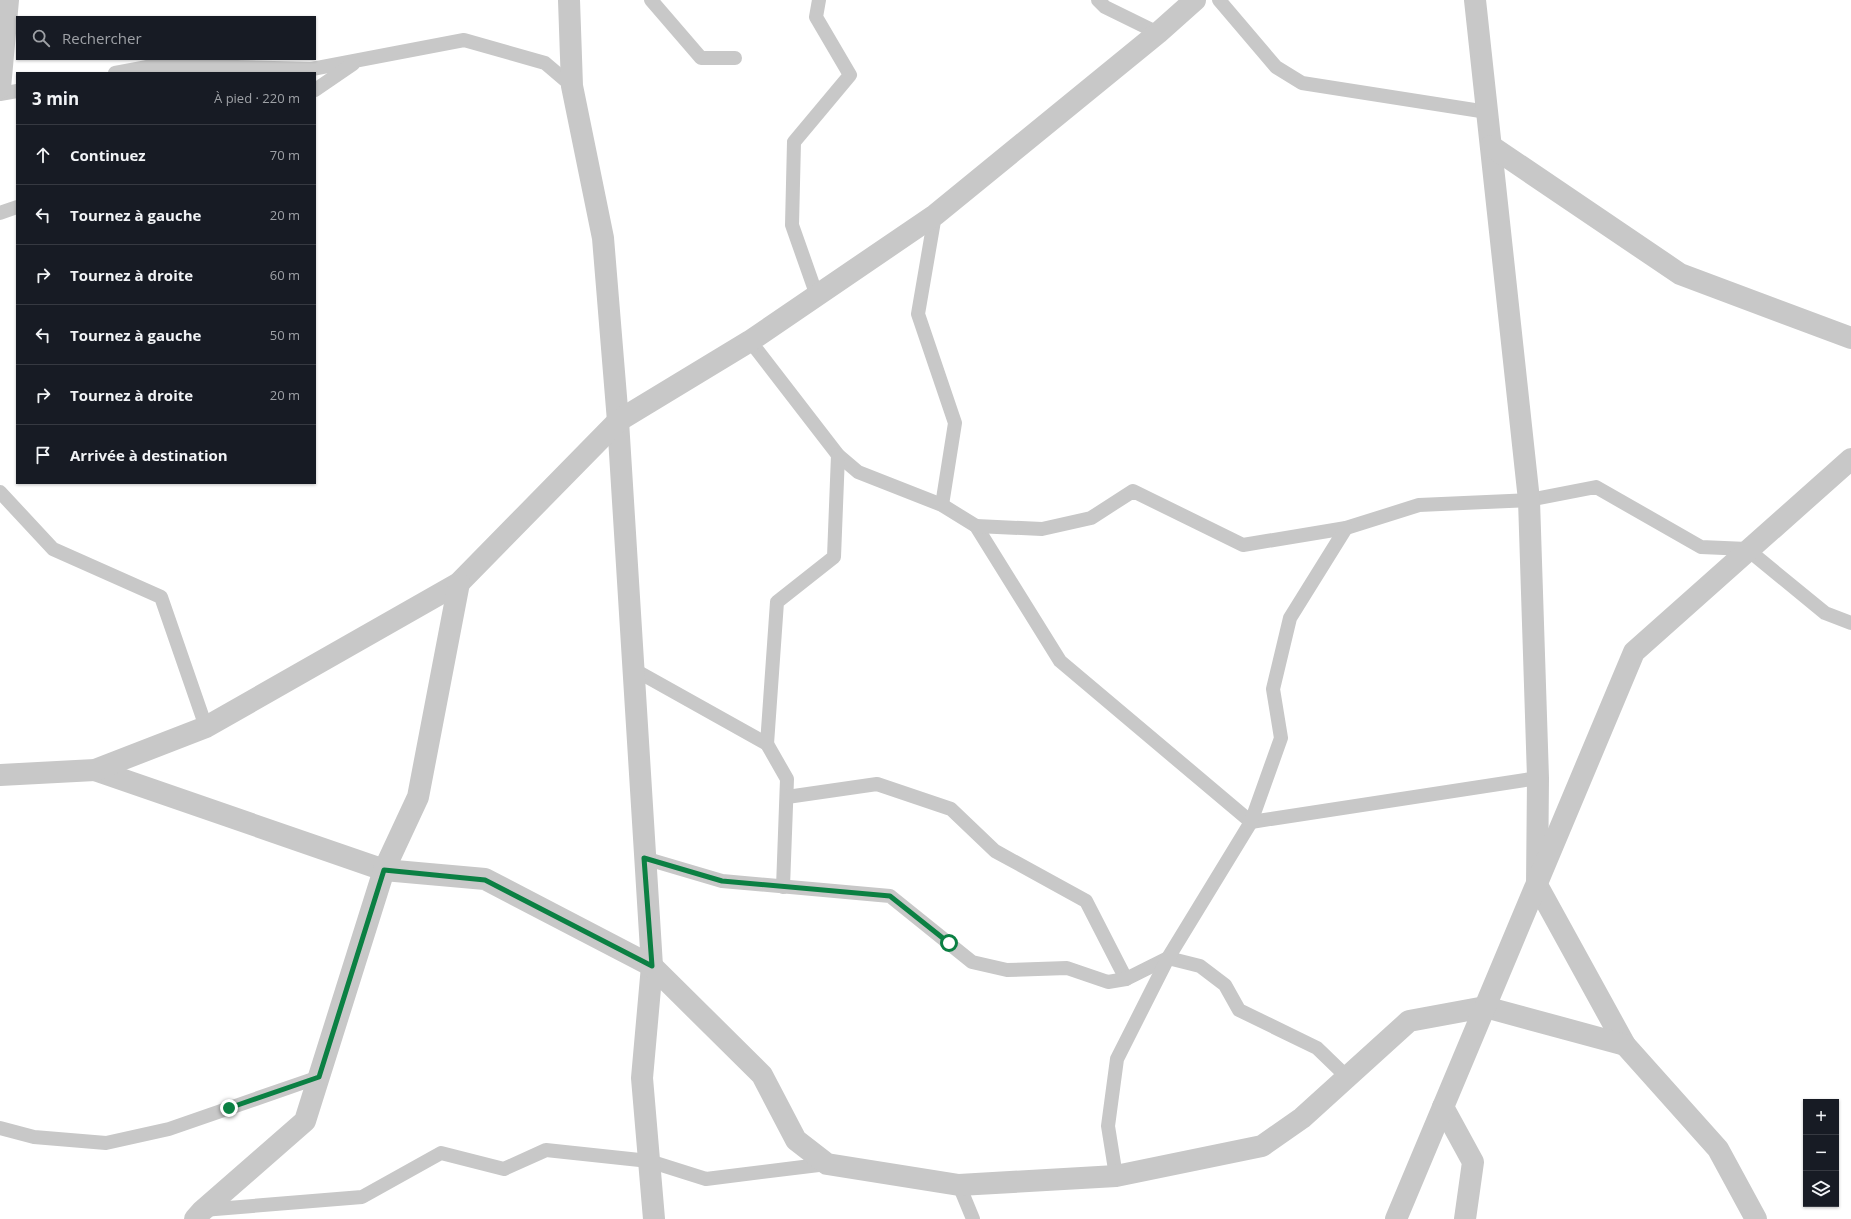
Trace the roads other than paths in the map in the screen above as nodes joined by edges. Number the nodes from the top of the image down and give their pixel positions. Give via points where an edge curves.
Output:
1 (8, 0) edge
2 (570, 0) edge
3 (651, 0) edge
4 (819, 0) edge
5 (1098, 0) edge
6 (1195, 0) edge
7 (1219, 0) edge
8 (1475, 0) edge
9 (1158, 33) junction
10 (735, 58) dead end
11 (359, 60) junction
12 (120, 72) edge
13 (572, 86) junction
14 (0, 88) edge
15 (316, 89) edge
16 (16, 91) edge
17 (0, 94) edge
18 (1487, 112) junction
19 (1491, 146) junction
20 (16, 207) edge
21 (0, 213) edge
22 (935, 215) junction
23 (817, 296) junction
24 (1851, 338) edge
25 (750, 341) junction
26 (618, 421) junction
27 (838, 455) junction
28 (1851, 459) edge
29 (0, 492) edge
30 (1529, 500) junction
31 (942, 505) junction
32 (976, 526) junction
33 (1346, 528) junction
34 (1747, 550) junction
35 (459, 583) junction
36 (1851, 623) edge
37 (633, 669) junction
38 (206, 727) junction
39 (767, 744) junction
40 (95, 770) junction
41 (0, 775) edge
42 (1538, 778) junction
43 (787, 797) junction
44 (1251, 822) junction
45 (644, 858) junction
46 (384, 870) junction
47 (1537, 885) junction
48 (783, 887) junction
49 (1168, 958) junction
50 (652, 966) junction
51 (1126, 979) junction
52 (1485, 1007) junction
53 (1625, 1045) junction
54 (319, 1077) junction
55 (1346, 1077) junction
56 (1443, 1107) junction
57 (0, 1128) edge
58 (649, 1161) junction
59 (827, 1164) junction
60 (1116, 1176) junction
61 (959, 1185) junction
62 (202, 1216) edge
63 (654, 1219) edge
64 (973, 1219) edge
65 (1396, 1219) edge
66 (1465, 1219) edge
67 (1756, 1219) edge

1 - 14 street
2 - 13 street
3 - 10 lane via 701,58
4 - 23 lane via 816,17 850,75 794,142 792,224
5 - 9 lane via 1104,7
6 - 9 street
7 - 18 lane via 1276,67 1302,83
8 - 18 street
9 - 22 street
11 - 12 lane via 312,69 158,65
11 - 13 lane via 464,40 545,63
11 - 15 lane
13 - 26 street via 603,238
16 - 17 lane
18 - 19 street
19 - 24 street via 1680,274
19 - 30 street
20 - 21 lane
22 - 23 street
22 - 31 lane via 918,314 955,423
23 - 25 street
25 - 26 street
25 - 27 lane
26 - 35 street
26 - 37 street
27 - 31 lane via 858,472
27 - 39 lane via 834,557 777,602
28 - 34 street
29 - 38 lane via 54,549 162,597
30 - 33 lane via 1419,505
30 - 34 lane via 1596,487 1701,547
30 - 42 street
31 - 32 lane
32 - 33 lane via 1042,529 1092,518 1133,491 1243,545
32 - 44 lane via 1060,661
33 - 44 lane via 1290,618 1273,689 1281,738
34 - 36 lane via 1825,613
34 - 47 street via 1634,652
35 - 38 street
35 - 46 street via 418,797
37 - 39 lane
37 - 45 street
38 - 40 street
39 - 43 lane via 787,779
40 - 41 street
40 - 46 street
42 - 44 lane
42 - 47 street
43 - 48 lane
43 - 51 lane via 877,784 951,809 995,851 1086,901
44 - 49 lane
45 - 48 lane via 722,881
45 - 50 street
46 - 50 street via 485,880
46 - 54 street
47 - 52 street
47 - 53 street
48 - 51 lane via 890,896 972,962 1007,970 1067,968 1108,982
49 - 51 lane
49 - 55 lane via 1200,966 1225,985 1239,1010 1317,1048
49 - 60 lane via 1117,1059 1108,1126
50 - 58 street via 642,1078
50 - 59 street via 762,1075 796,1140
52 - 53 street
52 - 55 street via 1409,1021
52 - 56 street
53 - 67 street via 1718,1149
54 - 57 lane via 169,1129 106,1143 34,1137
54 - 62 street via 305,1121
55 - 60 street via 1302,1118 1262,1146
56 - 65 street
56 - 66 street via 1473,1162
58 - 59 lane via 706,1179
58 - 62 lane via 546,1150 504,1169 441,1153 362,1197
58 - 63 street
59 - 61 street
60 - 61 street
61 - 64 lane

